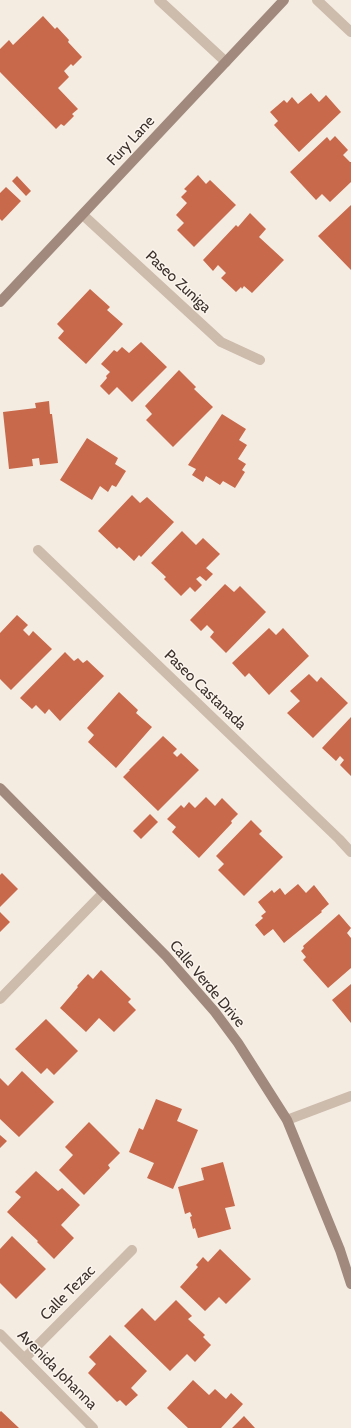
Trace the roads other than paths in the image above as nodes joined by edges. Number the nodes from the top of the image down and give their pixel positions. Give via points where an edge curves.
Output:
1 (159, 0) edge
2 (284, 0) edge
3 (317, 0) edge
4 (351, 32) edge
5 (226, 62) junction
6 (83, 215) junction
7 (0, 302) edge
8 (260, 360) dead end
9 (38, 550) dead end
10 (0, 788) edge
11 (351, 852) edge
12 (103, 893) junction
13 (0, 999) edge
14 (351, 1096) edge
15 (287, 1120) junction
16 (132, 1250) dead end
17 (351, 1284) edge
18 (0, 1334) edge
19 (25, 1358) junction
20 (93, 1428) edge

1 - 5 street
2 - 5 main road, Fury Lane
3 - 4 street
5 - 6 main road, Fury Lane
6 - 7 main road, Fury Lane
6 - 8 street, Paseo Zuniga via 221,342
9 - 11 street, Paseo Castanada
10 - 12 main road, Calle Verde Drive
12 - 13 street
12 - 15 main road, Calle Verde Drive via 166,956 215,1012
14 - 15 street
15 - 17 main road, Calle Verde Drive via 340,1250
16 - 19 street, Calle Tezac
18 - 19 street, Avenida Johanna
19 - 20 street, Avenida Johanna

